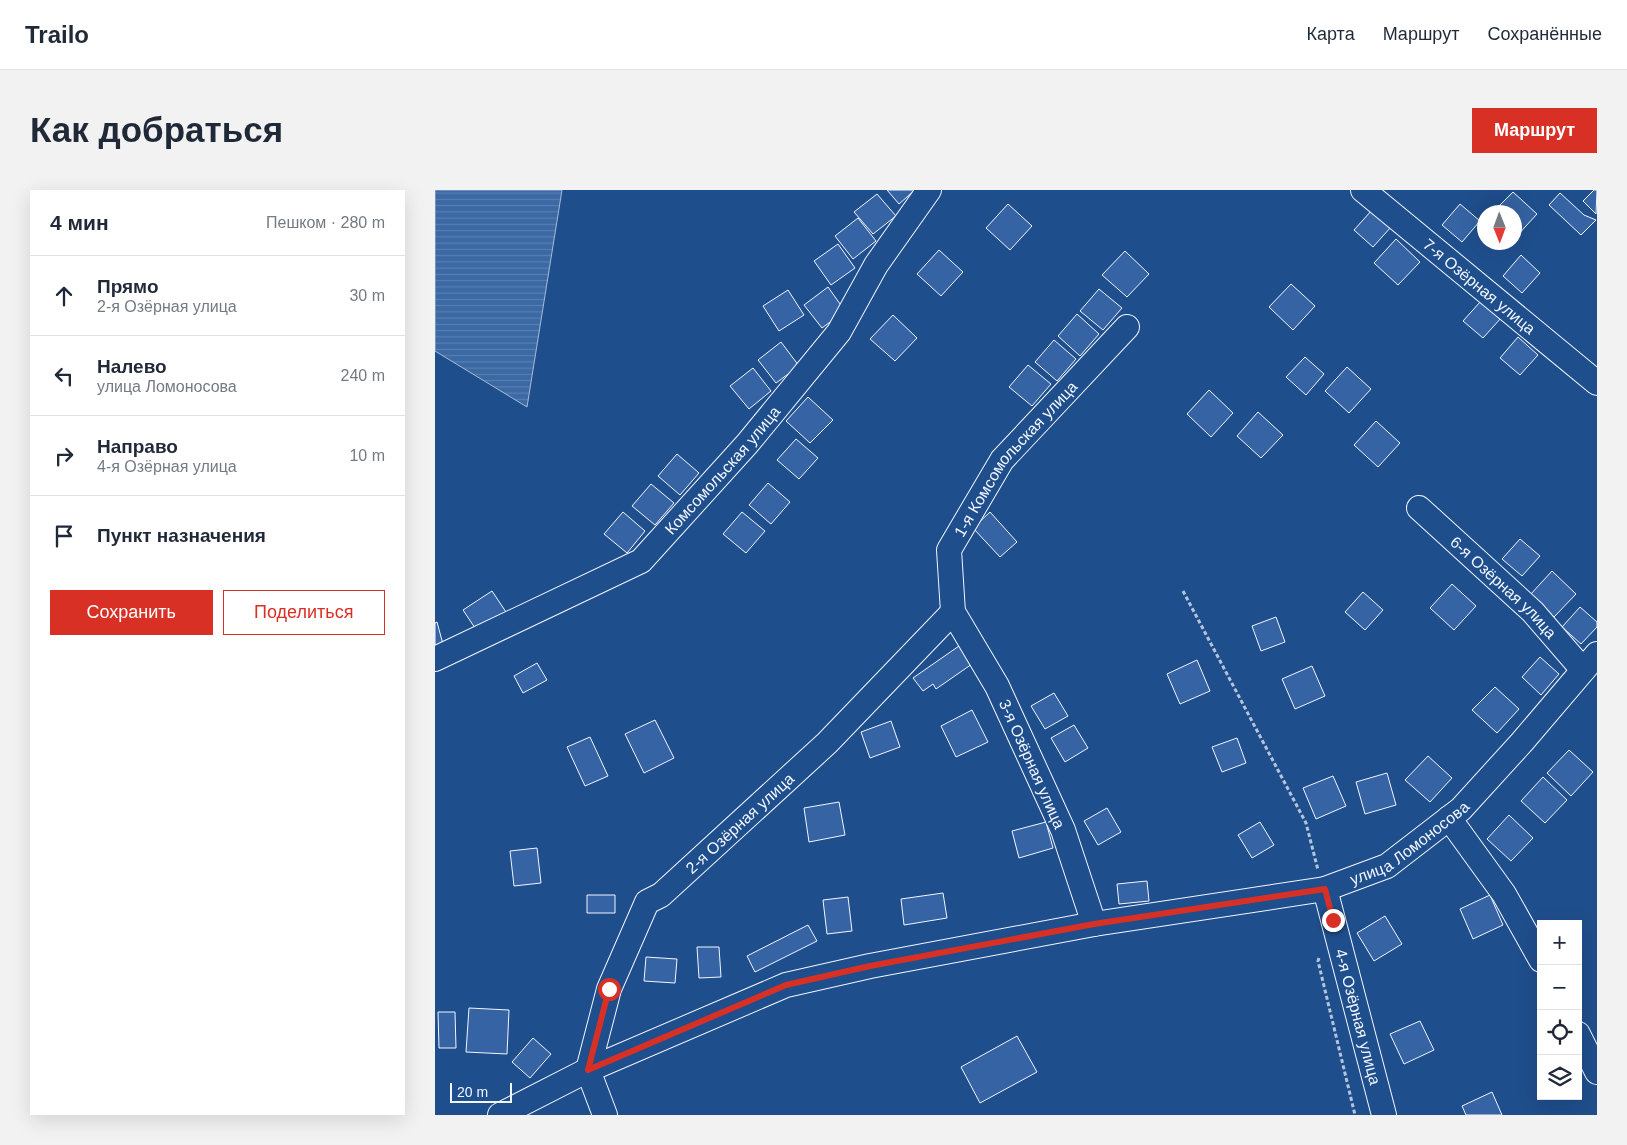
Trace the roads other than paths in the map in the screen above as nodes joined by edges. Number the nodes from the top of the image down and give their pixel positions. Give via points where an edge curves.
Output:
1 (929, 190) edge
2 (1363, 190) edge
3 (1127, 327) dead end
4 (1597, 383) edge
5 (1419, 508) dead end
6 (953, 612) junction
7 (435, 659) edge
8 (1590, 662) edge
9 (1449, 818) junction
10 (1325, 889) junction
11 (1094, 924) junction
12 (1537, 953) edge
13 (1582, 1042) edge
14 (588, 1070) junction
15 (1597, 1072) edge
16 (501, 1115) edge
17 (605, 1115) edge
18 (1384, 1115) edge

1 - 7 street, Комсомольская улица via 876,265 839,332 747,444 641,561
2 - 4 street, 7-я Озёрная улица
3 - 6 street, 1-я Комсомольская улица via 1003,460 949,550
5 - 8 street, 6-я Озёрная улица
6 - 11 street, 3-я Озёрная улица via 997,686 1063,830
6 - 14 street, 2-я Озёрная улица via 827,743 661,895 647,902 609,989
8 - 9 street, улица Ломоносова via 1522,742
9 - 10 street, улица Ломоносова via 1387,866
9 - 12 street via 1504,894
10 - 11 street, улица Ломоносова
10 - 18 street, 4-я Озёрная улица
11 - 14 street, улица Ломоносова via 786,985
13 - 15 street
14 - 16 street, улица Ломоносова
14 - 17 street

